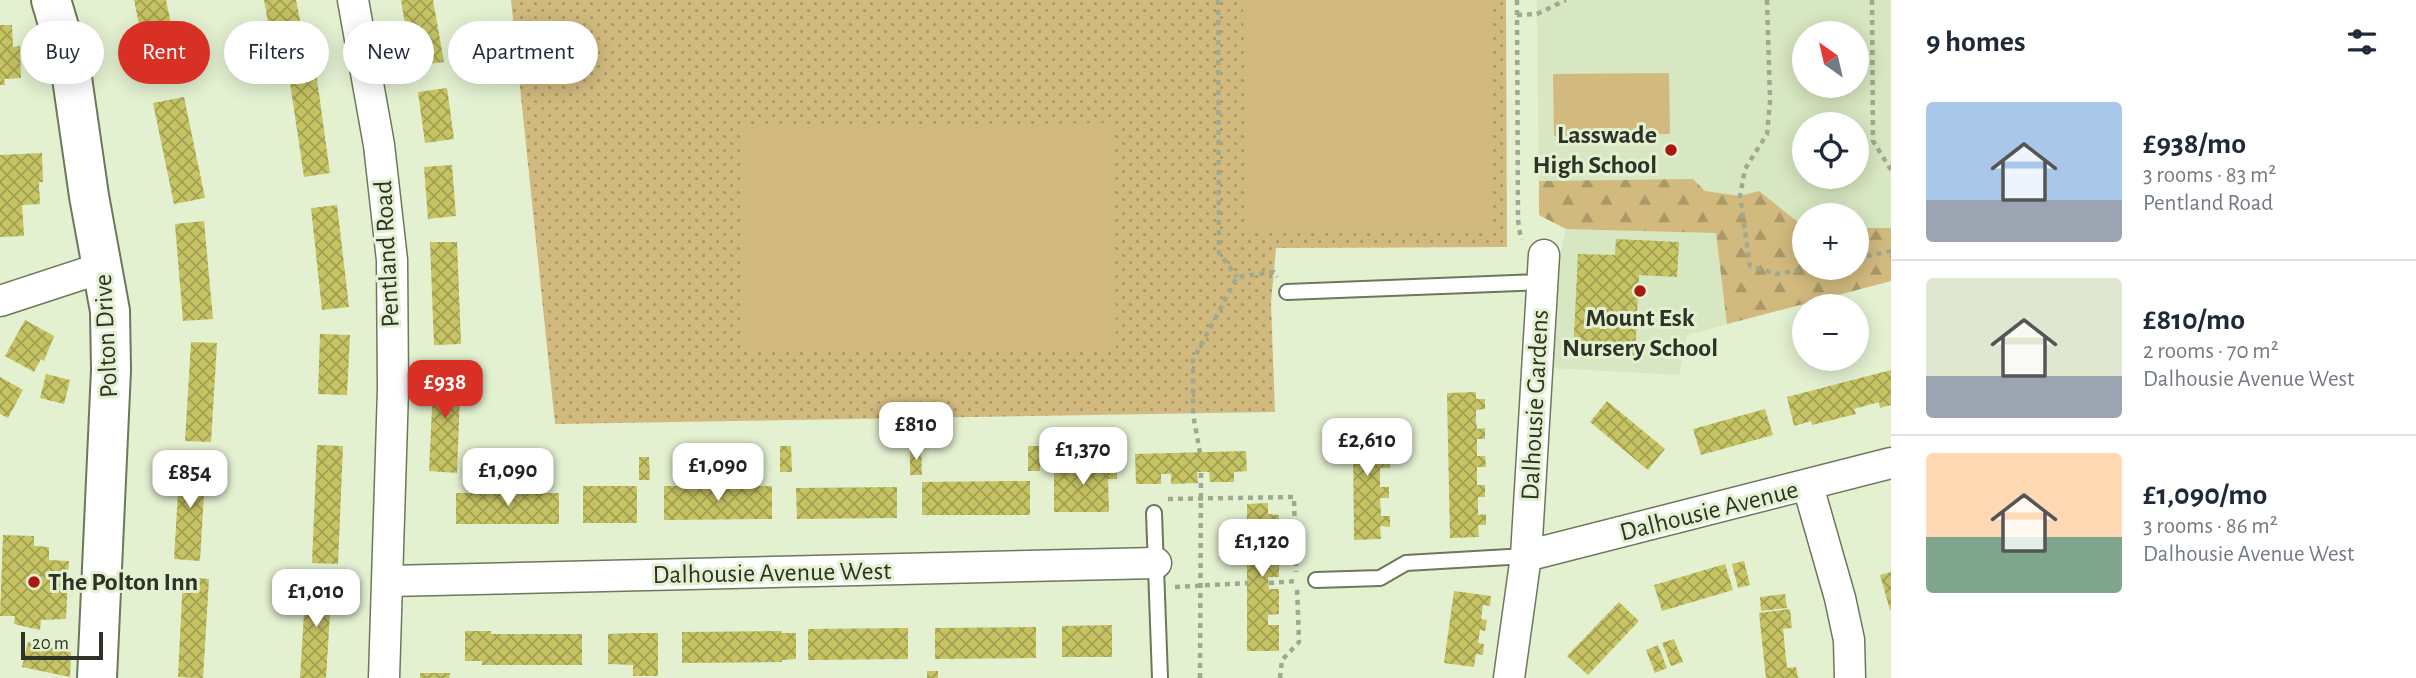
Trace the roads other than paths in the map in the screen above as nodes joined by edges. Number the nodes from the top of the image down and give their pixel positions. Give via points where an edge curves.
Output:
1 (51, 0) edge
2 (353, 0) edge
3 (104, 267) junction
4 (1538, 273) joint
5 (1287, 292) road end
6 (0, 301) edge
7 (1891, 463) edge
8 (1808, 486) junction
9 (1154, 513) road end
10 (1526, 556) junction
11 (1156, 575) junction
12 (1316, 580) road end
13 (388, 581) junction
14 (97, 678) edge
15 (384, 678) edge
16 (1160, 678) edge
17 (1508, 678) edge
18 (1850, 678) edge

1 - 3 street, Polton Drive via 70,64
2 - 13 street, Pentland Road via 379,145 392,260
3 - 6 street
3 - 14 street, Polton Drive via 111,370
4 - 5 lane
4 - 10 street, Dalhousie Gardens
7 - 8 street, Dalhousie Avenue
8 - 10 street, Dalhousie Avenue
8 - 18 street via 1840,598 1849,640
9 - 11 lane
10 - 12 lane via 1406,563 1380,578
10 - 17 street, Dalhousie Gardens
11 - 13 street, Dalhousie Avenue West
11 - 16 lane
13 - 15 street, Pentland Road

